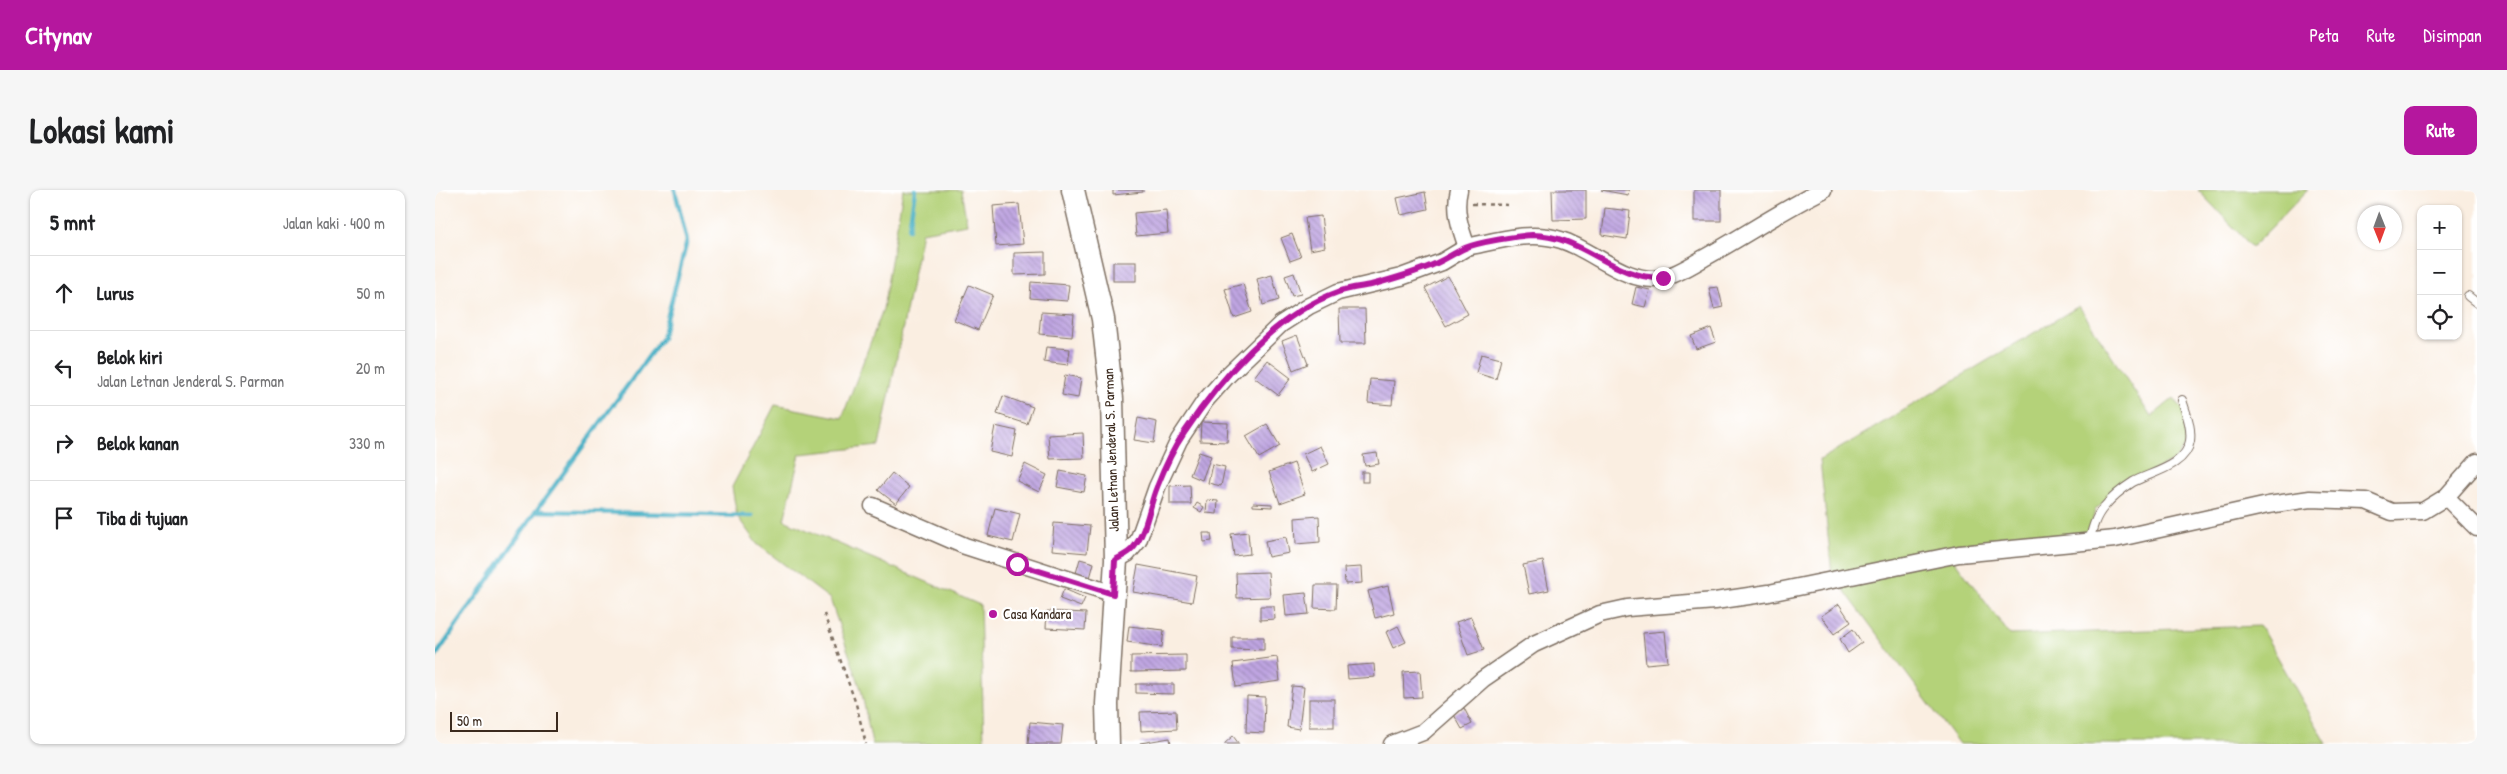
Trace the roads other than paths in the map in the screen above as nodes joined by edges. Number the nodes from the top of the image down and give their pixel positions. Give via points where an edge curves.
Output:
1 (1073, 190) edge
2 (1823, 190) edge
3 (1456, 195) edge
4 (1467, 247) junction
5 (2468, 296) dead end
6 (2477, 303) edge
7 (2182, 400) dead end
8 (2477, 462) edge
9 (2446, 497) junction
10 (873, 506) dead end
11 (2477, 528) edge
12 (2089, 542) junction
13 (1115, 560) junction
14 (1113, 594) junction
15 (1108, 744) edge
16 (1392, 744) edge

1 - 13 street, Jalan Letnan Jenderal S. Parman via 1103,319 1112,399
2 - 4 street via 1663,278 1648,278 1623,271 1582,247 1559,239 1533,235
3 - 4 street via 1460,228
4 - 13 street via 1442,262 1401,277 1338,292 1281,324 1205,401 1179,440 1157,486 1138,541 1127,554
5 - 6 lane
7 - 12 lane via 2190,431 2190,443 2184,453 2177,462 2119,492 2099,514
8 - 9 street
9 - 11 street
9 - 12 street via 2423,511 2411,513 2392,512 2366,501 2310,499
10 - 14 street via 965,546
12 - 16 street via 1959,554 1769,593 1627,608 1600,614 1534,644 1483,679 1423,732
13 - 14 street, Jalan Letnan Jenderal S. Parman
14 - 15 street, Jalan Letnan Jenderal S. Parman

